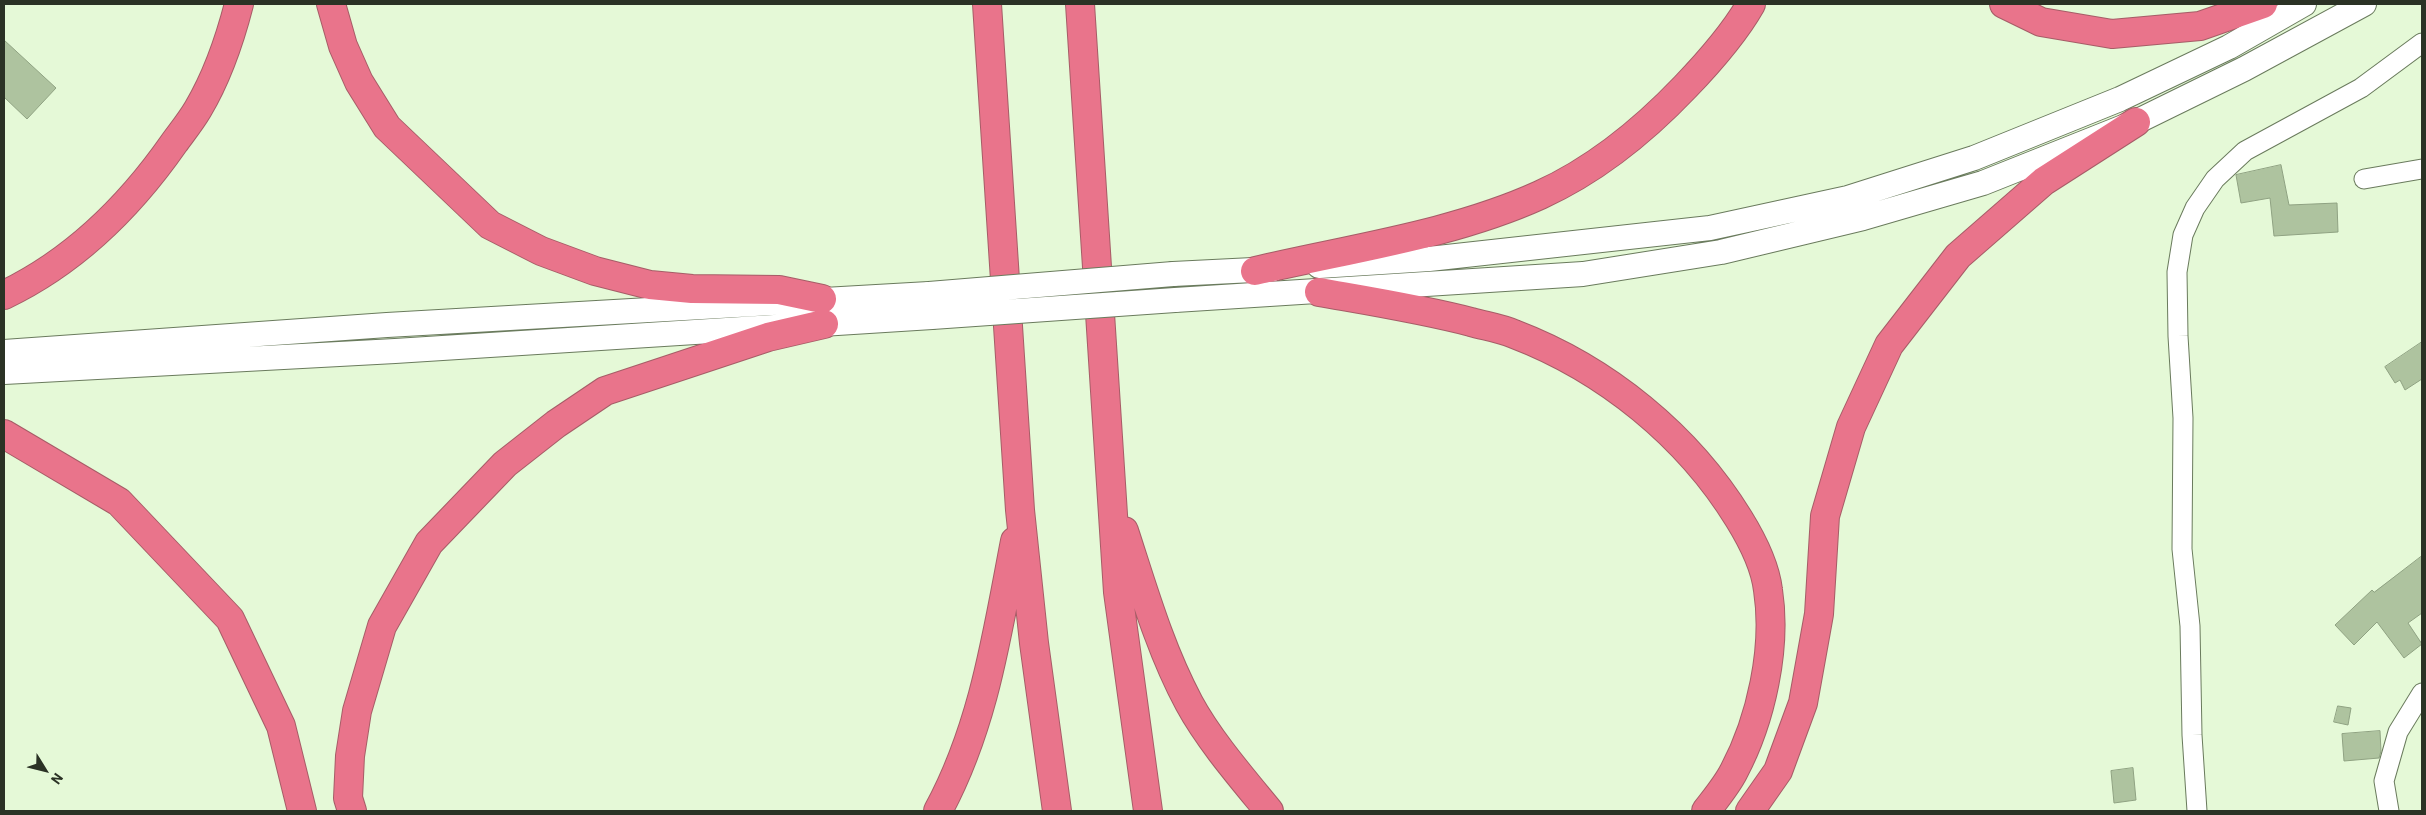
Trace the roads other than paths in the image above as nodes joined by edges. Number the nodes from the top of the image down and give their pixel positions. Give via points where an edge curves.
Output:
1 (239, 4) edge
2 (331, 4) edge
3 (987, 4) edge
4 (1080, 4) edge
5 (1750, 4) edge
6 (2004, 4) edge
7 (2263, 4) edge
8 (2304, 4) edge
9 (2364, 4) edge
10 (2422, 43) edge
11 (2136, 122) junction
12 (2422, 169) edge
13 (2364, 179) dead end
14 (1255, 271) junction
15 (1319, 292) junction
16 (4, 295) edge
17 (931, 305) junction
18 (823, 311) junction
19 (4, 352) edge
20 (4, 372) edge
21 (4, 434) edge
22 (1110, 491) junction
23 (1020, 510) junction
24 (2422, 693) edge
25 (302, 811) edge
26 (352, 811) edge
27 (938, 811) edge
28 (1057, 811) edge
29 (1148, 811) edge
30 (1268, 811) edge
31 (1706, 811) edge
32 (1750, 811) edge
33 (2198, 811) edge
34 (2389, 811) edge

1 - 16 highway via 218,67 198,110 147,181 94,235 30,282
2 - 18 highway via 343,46 359,82 387,127 490,225 541,251 595,271 650,285 779,290
3 - 23 highway
4 - 22 highway
5 - 14 highway via 1708,63 1660,114 1600,161 1540,195 1422,234
6 - 7 highway via 2041,22 2112,34 2200,26
8 - 14 street via 2229,47 2120,99 1974,158 1848,198 1710,228 1429,259
9 - 11 street via 2244,69
10 - 33 street via 2361,88 2245,151 2215,180 2195,208 2183,236 2177,272 2183,418 2182,549 2190,626 2192,735
11 - 15 street via 1983,184 1863,218 1721,252 1583,274
11 - 32 highway via 2044,181 1958,256 1889,345 1851,427 1826,516 1819,614 1803,703 1778,771
12 - 13 street
14 - 17 street, bridge via 1173,274
15 - 17 street, bridge via 1175,300
15 - 31 highway via 1424,309 1513,333 1582,365 1633,402 1682,444 1720,488 1753,542 1768,590 1770,655 1752,727 1734,772
17 - 18 street
18 - 19 street via 377,326
18 - 20 street via 386,352
18 - 26 highway via 768,337 605,391 505,464 430,543 382,626 357,711 348,789
21 - 25 highway via 120,502 230,619 281,726
22 - 29 highway via 1118,592
22 - 30 highway via 1162,646 1190,704
23 - 27 highway via 990,670 964,757
23 - 28 highway
24 - 34 street via 2398,732 2384,780

